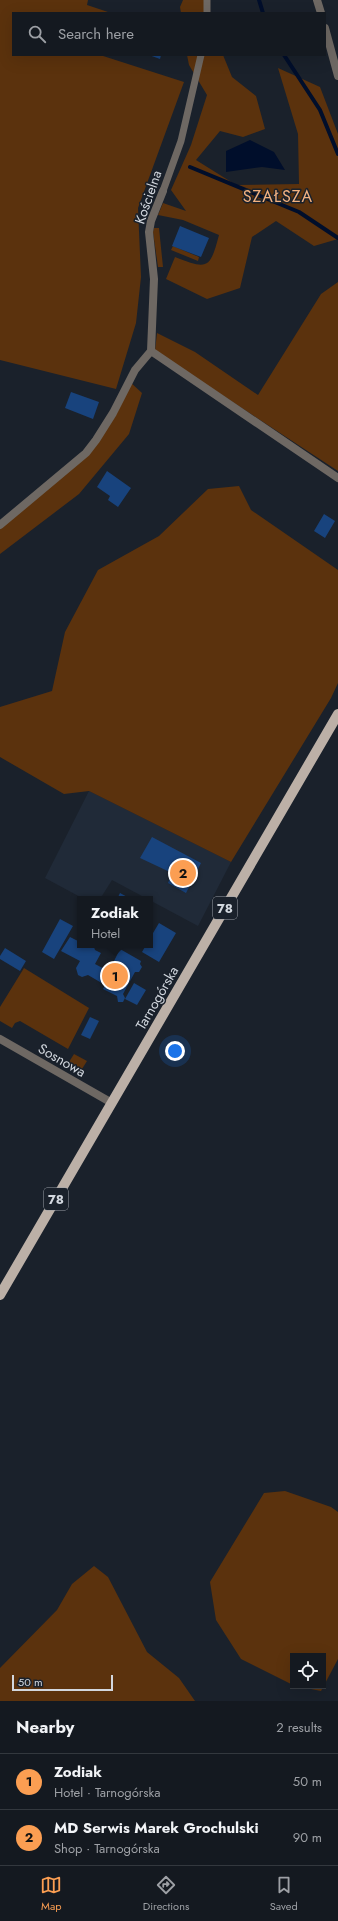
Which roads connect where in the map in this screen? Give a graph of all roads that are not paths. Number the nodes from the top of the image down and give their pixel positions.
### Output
1 (207, 0) edge
2 (317, 0) edge
3 (207, 12) edge
4 (321, 12) edge
5 (326, 32) edge
6 (201, 56) edge
7 (338, 76) edge
8 (163, 191) joint
9 (161, 279) dead end
10 (154, 285) junction
11 (150, 351) junction
12 (338, 478) edge
13 (0, 525) edge
14 (338, 714) edge
15 (0, 1039) edge
16 (112, 1103) junction
17 (0, 1295) edge

1 - 3 lane
2 - 4 street
5 - 7 street
6 - 8 lane, Kościelna
8 - 10 street, Kościelna
9 - 10 street
10 - 11 street, Kościelna
11 - 12 street
11 - 13 street
14 - 16 main road, Tarnogórska / 78
15 - 16 street, Sosnowa
16 - 17 main road, Tarnogórska / 78

